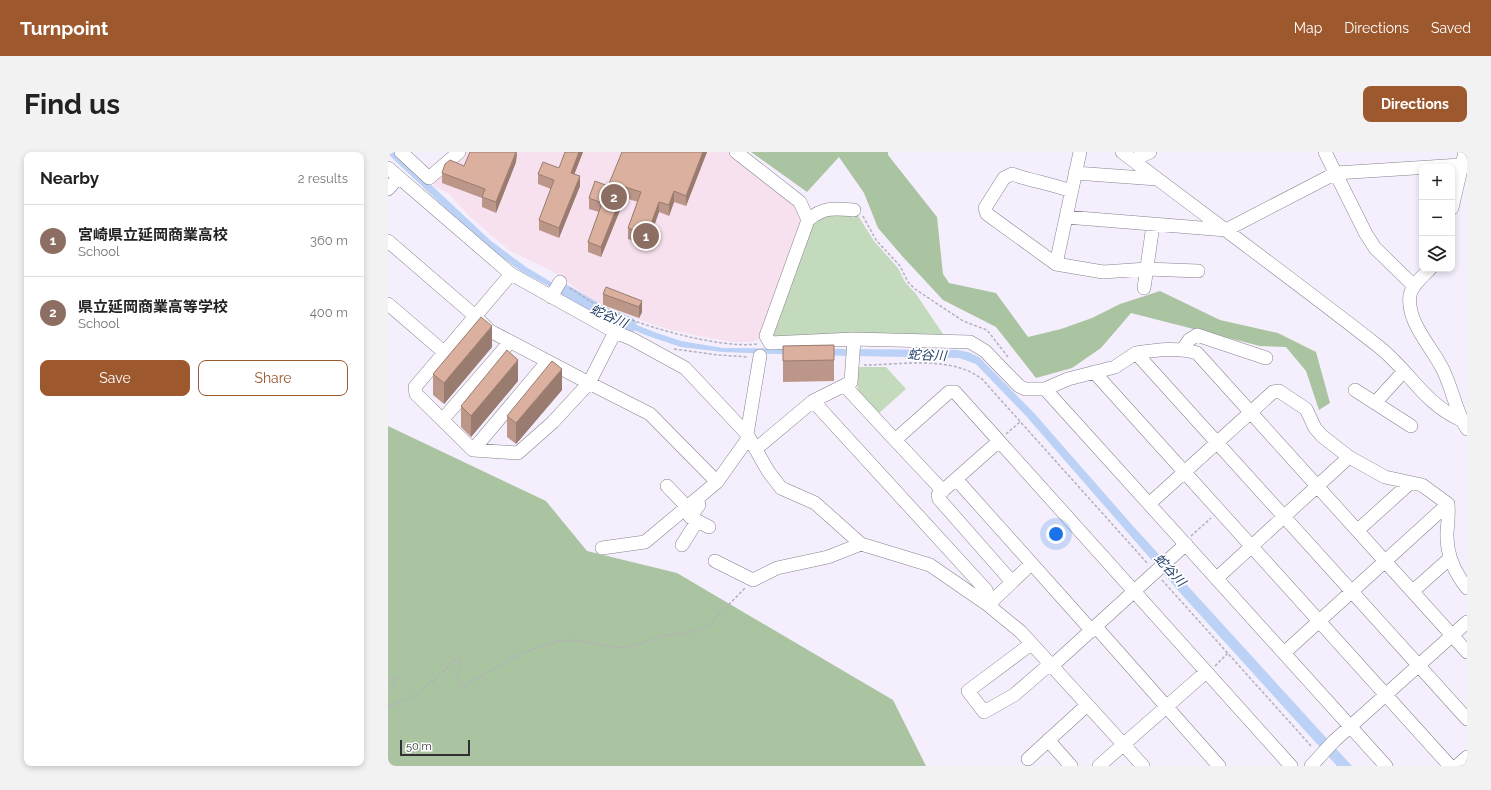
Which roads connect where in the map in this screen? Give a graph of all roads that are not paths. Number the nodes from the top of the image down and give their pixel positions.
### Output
1 (401, 152) edge
2 (736, 152) edge
3 (1080, 152) edge
4 (1122, 152) edge
5 (1150, 152) edge
6 (1325, 152) edge
7 (1465, 152) edge
8 (457, 153) edge
9 (1133, 160) junction
10 (1461, 165) junction
11 (388, 168) edge
12 (1075, 173) junction
13 (1336, 173) junction
14 (398, 178) junction
15 (1158, 179) junction
16 (388, 189) edge
17 (1071, 191) junction
18 (1454, 200) edge
19 (854, 210) road end
20 (1066, 217) junction
21 (808, 220) junction
22 (1153, 226) junction
23 (1226, 230) junction
24 (390, 249) edge
25 (1056, 264) junction
26 (1147, 269) junction
27 (1198, 271) dead end
28 (1427, 272) edge
29 (511, 274) junction
30 (559, 283) road end
31 (1414, 286) junction
32 (1144, 288) dead end
33 (552, 296) junction
34 (388, 304) edge
35 (476, 316) junction
36 (615, 332) junction
37 (853, 341) junction
38 (510, 342) junction
39 (1183, 349) junction
40 (445, 352) junction
41 (1136, 353) junction
42 (760, 357) road end
43 (1266, 358) dead end
44 (547, 362) junction
45 (1404, 371) junction
46 (1094, 372) junction
47 (589, 383) junction
48 (845, 386) junction
49 (1045, 389) junction
50 (1355, 390) dead end
51 (813, 401) junction
52 (1375, 402) junction
53 (1251, 412) junction
54 (443, 419) junction
55 (1464, 424) edge
56 (1411, 426) dead end
57 (751, 440) junction
58 (896, 440) junction
59 (999, 441) junction
60 (1217, 442) junction
61 (473, 450) junction
62 (1349, 457) junction
63 (1184, 472) junction
64 (956, 479) junction
65 (1410, 483) junction
66 (716, 484) junction
67 (667, 486) dead end
68 (1318, 486) junction
69 (943, 490) junction
70 (1149, 504) junction
71 (1448, 504) junction
72 (688, 508) junction
73 (1284, 516) junction
74 (1358, 530) junction
75 (1185, 543) junction
76 (861, 544) junction
77 (682, 545) dead end
78 (1251, 547) junction
79 (602, 548) dead end
80 (1449, 559) junction
81 (715, 561) dead end
82 (1385, 562) junction
83 (1031, 564) junction
84 (1217, 578) junction
85 (1012, 582) junction
86 (1467, 588) edge
87 (1413, 591) junction
88 (1134, 592) junction
89 (1352, 592) junction
90 (988, 606) junction
91 (1318, 621) junction
92 (1467, 622) edge
93 (1094, 629) junction
94 (1452, 635) junction
95 (1031, 644) junction
96 (1467, 652) edge
97 (1284, 653) junction
98 (1051, 665) junction
99 (1419, 666) junction
100 (1206, 672) junction
101 (1385, 696) junction
102 (1087, 705) junction
103 (1167, 707) junction
104 (1467, 719) edge
105 (1351, 727) junction
106 (1048, 740) junction
107 (1124, 744) junction
108 (1467, 757) edge
109 (1028, 759) dead end
110 (1071, 766) edge
111 (1099, 766) edge
112 (1143, 766) edge
113 (1219, 766) edge
114 (1291, 766) edge
115 (1311, 766) edge
116 (1386, 766) edge
117 (1450, 766) edge
118 (1457, 766) edge

1 - 8 street
2 - 21 street
3 - 12 street
4 - 9 street
5 - 9 street
6 - 13 street
7 - 10 street
9 - 15 street
10 - 13 street
10 - 18 street
11 - 14 street
12 - 15 street
12 - 17 street
13 - 23 street
13 - 31 street
14 - 16 street
14 - 29 street
15 - 23 street
17 - 20 street
17 - 25 street
19 - 21 street
20 - 22 street
20 - 25 street
21 - 37 street
22 - 23 street
22 - 26 street
23 - 45 street
24 - 35 street
25 - 26 street
26 - 27 street
26 - 32 street
28 - 31 street
29 - 33 street
29 - 35 street
30 - 33 street
31 - 55 street
33 - 36 street
34 - 40 street
35 - 38 street
35 - 40 street
36 - 47 street
36 - 57 street
37 - 48 street
37 - 49 street
38 - 44 street
38 - 54 street
39 - 41 street
39 - 43 street
39 - 53 street
40 - 54 street
41 - 46 street
41 - 60 street
42 - 57 street
44 - 47 street
44 - 61 street
45 - 52 street
45 - 55 street
46 - 49 street
46 - 63 street
47 - 61 street
47 - 66 street
48 - 51 street
48 - 58 street
49 - 70 street
50 - 52 street
51 - 57 street
51 - 90 street
52 - 56 street
53 - 60 street
53 - 62 street
53 - 68 street
54 - 61 street
57 - 66 street
57 - 76 street
58 - 59 street
58 - 69 street
59 - 64 street
59 - 88 street
60 - 63 street
60 - 73 street
62 - 65 street
62 - 68 street
63 - 70 street
63 - 78 street
64 - 69 street
64 - 83 street
65 - 71 street
65 - 74 street
66 - 72 street
66 - 77 street
67 - 72 street
68 - 73 street
68 - 74 street
69 - 85 street
70 - 75 street
71 - 80 street
71 - 82 street
72 - 79 street
73 - 78 street
73 - 89 street
74 - 82 street
75 - 84 street
75 - 88 street
76 - 81 street
76 - 90 street
78 - 84 street
78 - 91 street
80 - 86 street
80 - 87 street
82 - 87 street
82 - 89 street
83 - 85 street
83 - 93 street
84 - 97 street
85 - 90 street
87 - 94 street
88 - 93 street
88 - 100 street
89 - 91 street
89 - 99 street
90 - 95 street
91 - 97 street
91 - 101 street
92 - 94 street
93 - 98 street
93 - 103 street
94 - 96 street
94 - 99 street
95 - 98 street
95 - 98 street
97 - 105 street
98 - 102 street
99 - 101 street
99 - 104 street
100 - 103 street
100 - 114 street
101 - 105 street
101 - 117 street
102 - 106 street
102 - 107 street
103 - 107 street
103 - 113 street
105 - 115 street
105 - 116 street
106 - 109 street
106 - 110 street
107 - 111 street
107 - 112 street
108 - 118 street

